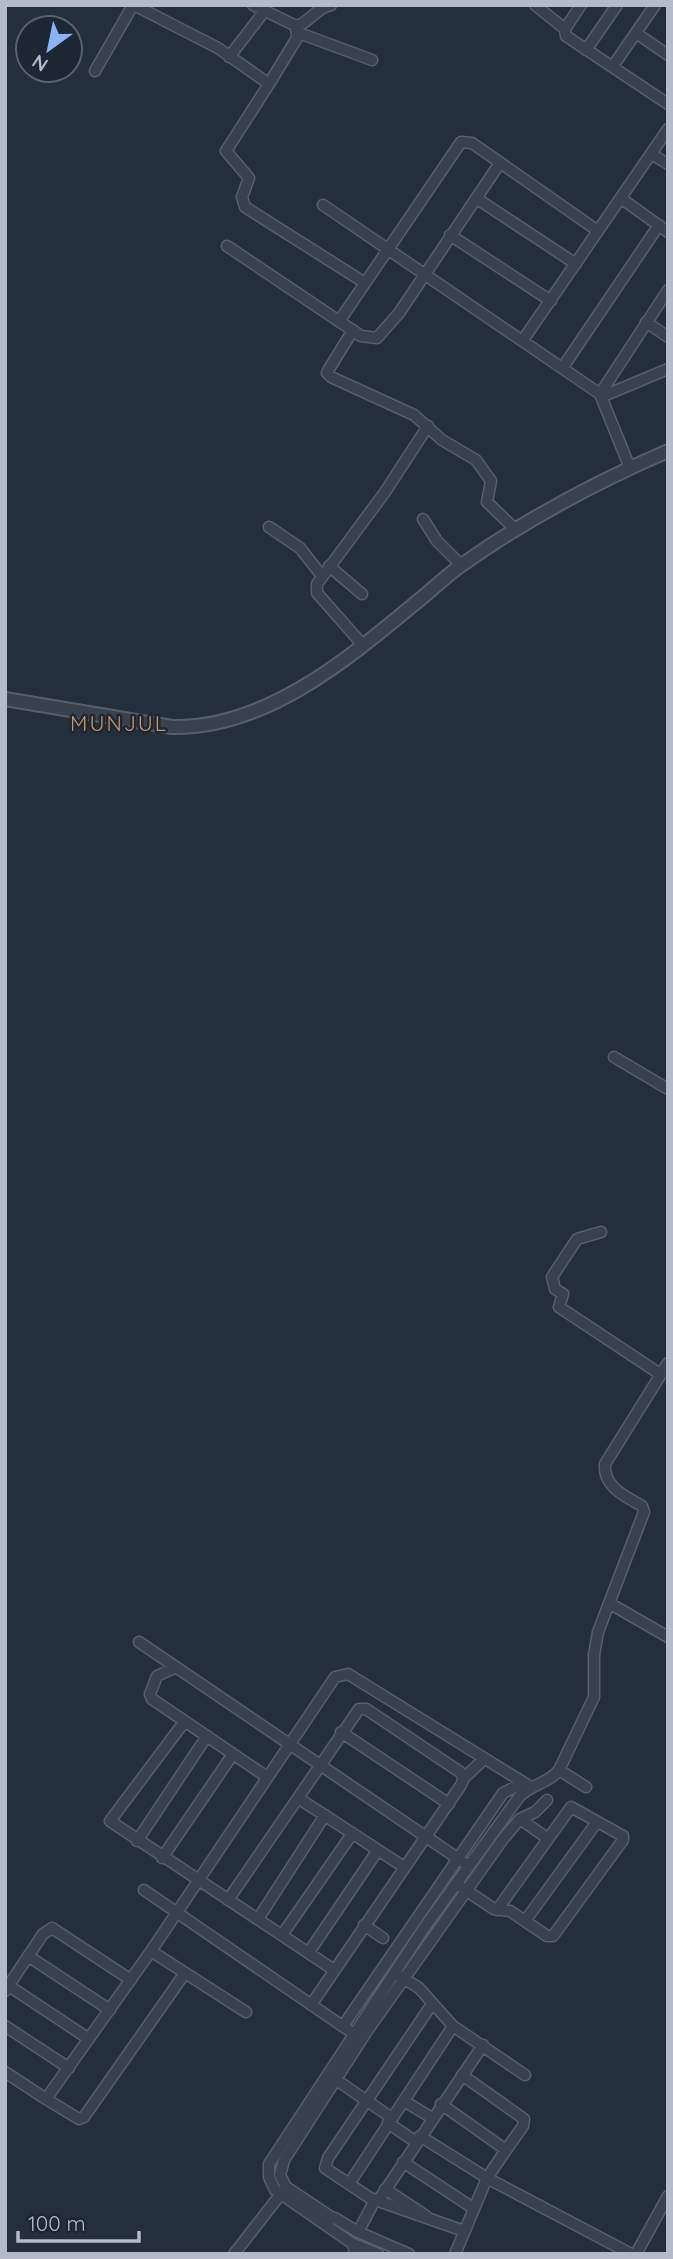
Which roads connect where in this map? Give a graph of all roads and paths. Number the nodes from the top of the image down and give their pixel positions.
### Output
1 (133, 5) edge
2 (253, 5) edge
3 (331, 5) edge
4 (535, 5) edge
5 (581, 5) edge
6 (617, 5) edge
7 (655, 5) edge
8 (263, 13) junction
9 (298, 29) junction
10 (565, 29) junction
11 (636, 33) junction
12 (586, 50) junction
13 (668, 55) edge
14 (229, 57) junction
15 (372, 60) dead end
16 (613, 66) junction
17 (95, 71) dead end
18 (268, 84) junction
19 (668, 104) edge
20 (668, 129) edge
21 (650, 154) junction
22 (500, 163) junction
23 (668, 164) edge
24 (475, 198) junction
25 (622, 199) junction
26 (324, 205) dead end
27 (663, 229) edge
28 (598, 232) junction
29 (450, 235) junction
30 (226, 246) dead end
31 (389, 248) junction
32 (576, 264) junction
33 (425, 274) junction
34 (365, 283) junction
35 (668, 290) edge
36 (551, 302) junction
37 (340, 320) junction
38 (646, 322) junction
39 (353, 330) junction
40 (668, 337) edge
41 (523, 340) junction
42 (563, 367) junction
43 (668, 369) edge
44 (600, 395) junction
45 (428, 426) junction
46 (668, 451) edge
47 (630, 468) junction
48 (423, 519) dead end
49 (269, 527) dead end
50 (516, 530) junction
51 (461, 565) junction
52 (329, 566) junction
53 (322, 576) junction
54 (362, 594) dead end
55 (362, 644) junction
56 (5, 699) edge
57 (614, 1057) dead end
58 (668, 1089) edge
59 (601, 1232) dead end
60 (668, 1363) edge
61 (660, 1374) junction
62 (609, 1603) junction
63 (668, 1637) edge
64 (139, 1642) dead end
65 (176, 1667) junction
66 (185, 1721) junction
67 (341, 1732) junction
68 (207, 1736) junction
69 (288, 1745) junction
70 (233, 1754) junction
71 (483, 1760) junction
72 (320, 1766) junction
73 (559, 1770) junction
74 (267, 1777) junction
75 (464, 1778) junction
76 (527, 1785) junction
77 (586, 1787) dead end
78 (298, 1798) junction
79 (547, 1800) dead end
80 (449, 1804) junction
81 (326, 1815) junction
82 (520, 1819) junction
83 (597, 1822) junction
84 (352, 1834) junction
85 (426, 1837) junction
86 (547, 1838) junction
87 (137, 1841) junction
88 (378, 1850) junction
89 (162, 1858) junction
90 (460, 1860) junction
91 (476, 1863) junction
92 (404, 1867) junction
93 (196, 1880) junction
94 (462, 1887) junction
95 (144, 1890) dead end
96 (228, 1900) junction
97 (498, 1910) junction
98 (175, 1913) junction
99 (258, 1919) junction
100 (525, 1921) junction
101 (364, 1925) junction
102 (282, 1935) junction
103 (383, 1938) dead end
104 (151, 1951) junction
105 (309, 1952) junction
106 (28, 1956) junction
107 (390, 1958) junction
108 (334, 1970) junction
109 (399, 1972) junction
110 (185, 1973) junction
111 (131, 1980) junction
112 (7, 1989) edge
113 (432, 2004) junction
114 (311, 2005) junction
115 (110, 2010) junction
116 (246, 2012) dead end
117 (5, 2026) edge
118 (343, 2026) junction
119 (453, 2026) junction
120 (360, 2030) junction
121 (89, 2039) junction
122 (483, 2045) junction
123 (69, 2068) junction
124 (5, 2072) edge
125 (525, 2075) dead end
126 (331, 2076) junction
127 (462, 2076) junction
128 (46, 2099) junction
129 (367, 2100) junction
130 (404, 2101) junction
131 (441, 2104) junction
132 (432, 2118) junction
133 (390, 2121) junction
134 (418, 2139) junction
135 (506, 2150) junction
136 (403, 2162) junction
137 (487, 2178) junction
138 (349, 2184) junction
139 (385, 2189) junction
140 (280, 2194) junction
141 (668, 2196) edge
142 (377, 2200) junction
143 (473, 2208) junction
144 (430, 2219) junction
145 (327, 2221) junction
146 (464, 2231) junction
147 (358, 2232) junction
148 (354, 2249) edge
149 (456, 2251) edge
150 (234, 2254) edge
151 (378, 2254) edge
152 (409, 2254) edge
153 (468, 2254) edge
154 (631, 2254) edge
155 (636, 2254) edge

1 - 14 street
1 - 17 street
2 - 8 street
3 - 9 street
4 - 10 street
5 - 10 street
6 - 12 street
7 - 11 street
8 - 9 street
8 - 14 street
9 - 15 street
9 - 18 street
10 - 12 street
11 - 13 street
11 - 16 street
12 - 16 street
14 - 18 street
16 - 19 street
18 - 34 street
20 - 21 street
21 - 23 street
21 - 25 street
22 - 24 street
22 - 28 street
22 - 31 street
24 - 29 street
24 - 32 street
25 - 27 street
25 - 28 street
26 - 31 street
27 - 42 street
28 - 32 street
29 - 33 street
29 - 36 street
30 - 37 street
31 - 33 street
31 - 34 street
32 - 36 street
33 - 39 street
33 - 41 street
34 - 37 street
35 - 38 street
36 - 41 street
37 - 39 street
38 - 40 street
38 - 44 street
39 - 45 street
41 - 42 street
42 - 44 street
43 - 44 street
44 - 47 street
45 - 50 street
45 - 52 street
46 - 47 street
47 - 50 street
48 - 51 street
49 - 53 street
50 - 51 street
51 - 55 street
52 - 53 street
52 - 54 street
53 - 55 street
55 - 56 street
57 - 58 street
59 - 61 street
60 - 61 street
61 - 62 street
62 - 63 street
62 - 73 street
64 - 65 street
65 - 66 street
65 - 69 street
66 - 68 street
66 - 87 street
67 - 72 street
67 - 75 street
67 - 80 street
68 - 70 street
68 - 87 street
69 - 71 street
69 - 72 street
69 - 74 street
70 - 74 street
70 - 89 street
71 - 75 street
71 - 76 street
72 - 78 street
72 - 85 street
73 - 76 street
73 - 77 street
74 - 93 street
75 - 80 street
76 - 90 street
76 - 91 street
78 - 81 street
78 - 96 street
79 - 82 street
80 - 85 street
81 - 84 street
81 - 99 street
82 - 86 street
82 - 91 street
83 - 86 street
83 - 100 street
83 - 100 street
84 - 88 street
84 - 102 street
85 - 90 street
85 - 92 street
86 - 97 street
87 - 89 street
88 - 92 street
88 - 105 street
89 - 93 street
90 - 91 street
90 - 107 street
91 - 94 street
91 - 94 street
92 - 101 street
93 - 96 street
93 - 98 street
94 - 97 street
94 - 109 street
95 - 98 street
96 - 99 street
97 - 100 street
98 - 104 street
98 - 114 street
99 - 102 street
101 - 103 street
101 - 108 street
102 - 105 street
104 - 110 street
104 - 111 street
105 - 108 street
106 - 111 street
106 - 112 street
106 - 115 street
107 - 109 street
107 - 118 street
108 - 114 street
109 - 113 street
109 - 120 street
110 - 116 street
110 - 128 street
111 - 115 street
112 - 121 street
113 - 119 street
113 - 129 street
114 - 118 street
115 - 121 street
117 - 123 street
118 - 120 street
119 - 122 street
119 - 130 street
120 - 126 street
121 - 123 street
122 - 125 street
122 - 127 street
123 - 128 street
124 - 128 street
126 - 129 street
126 - 140 street
126 - 145 street
127 - 131 street
127 - 135 street
129 - 133 street
129 - 138 street
130 - 132 street
130 - 133 street
131 - 132 street
131 - 135 street
132 - 134 street
133 - 134 street
133 - 138 street
134 - 136 street
134 - 137 street
135 - 137 street
136 - 139 street
136 - 143 street
137 - 143 street
137 - 154 street
138 - 142 street
139 - 142 street
139 - 144 street
140 - 145 street
140 - 150 street
141 - 155 street
142 - 144 street
142 - 147 street
143 - 146 street
144 - 146 street
145 - 147 street
145 - 148 street
146 - 149 street
147 - 152 street
148 - 151 street
149 - 153 street

